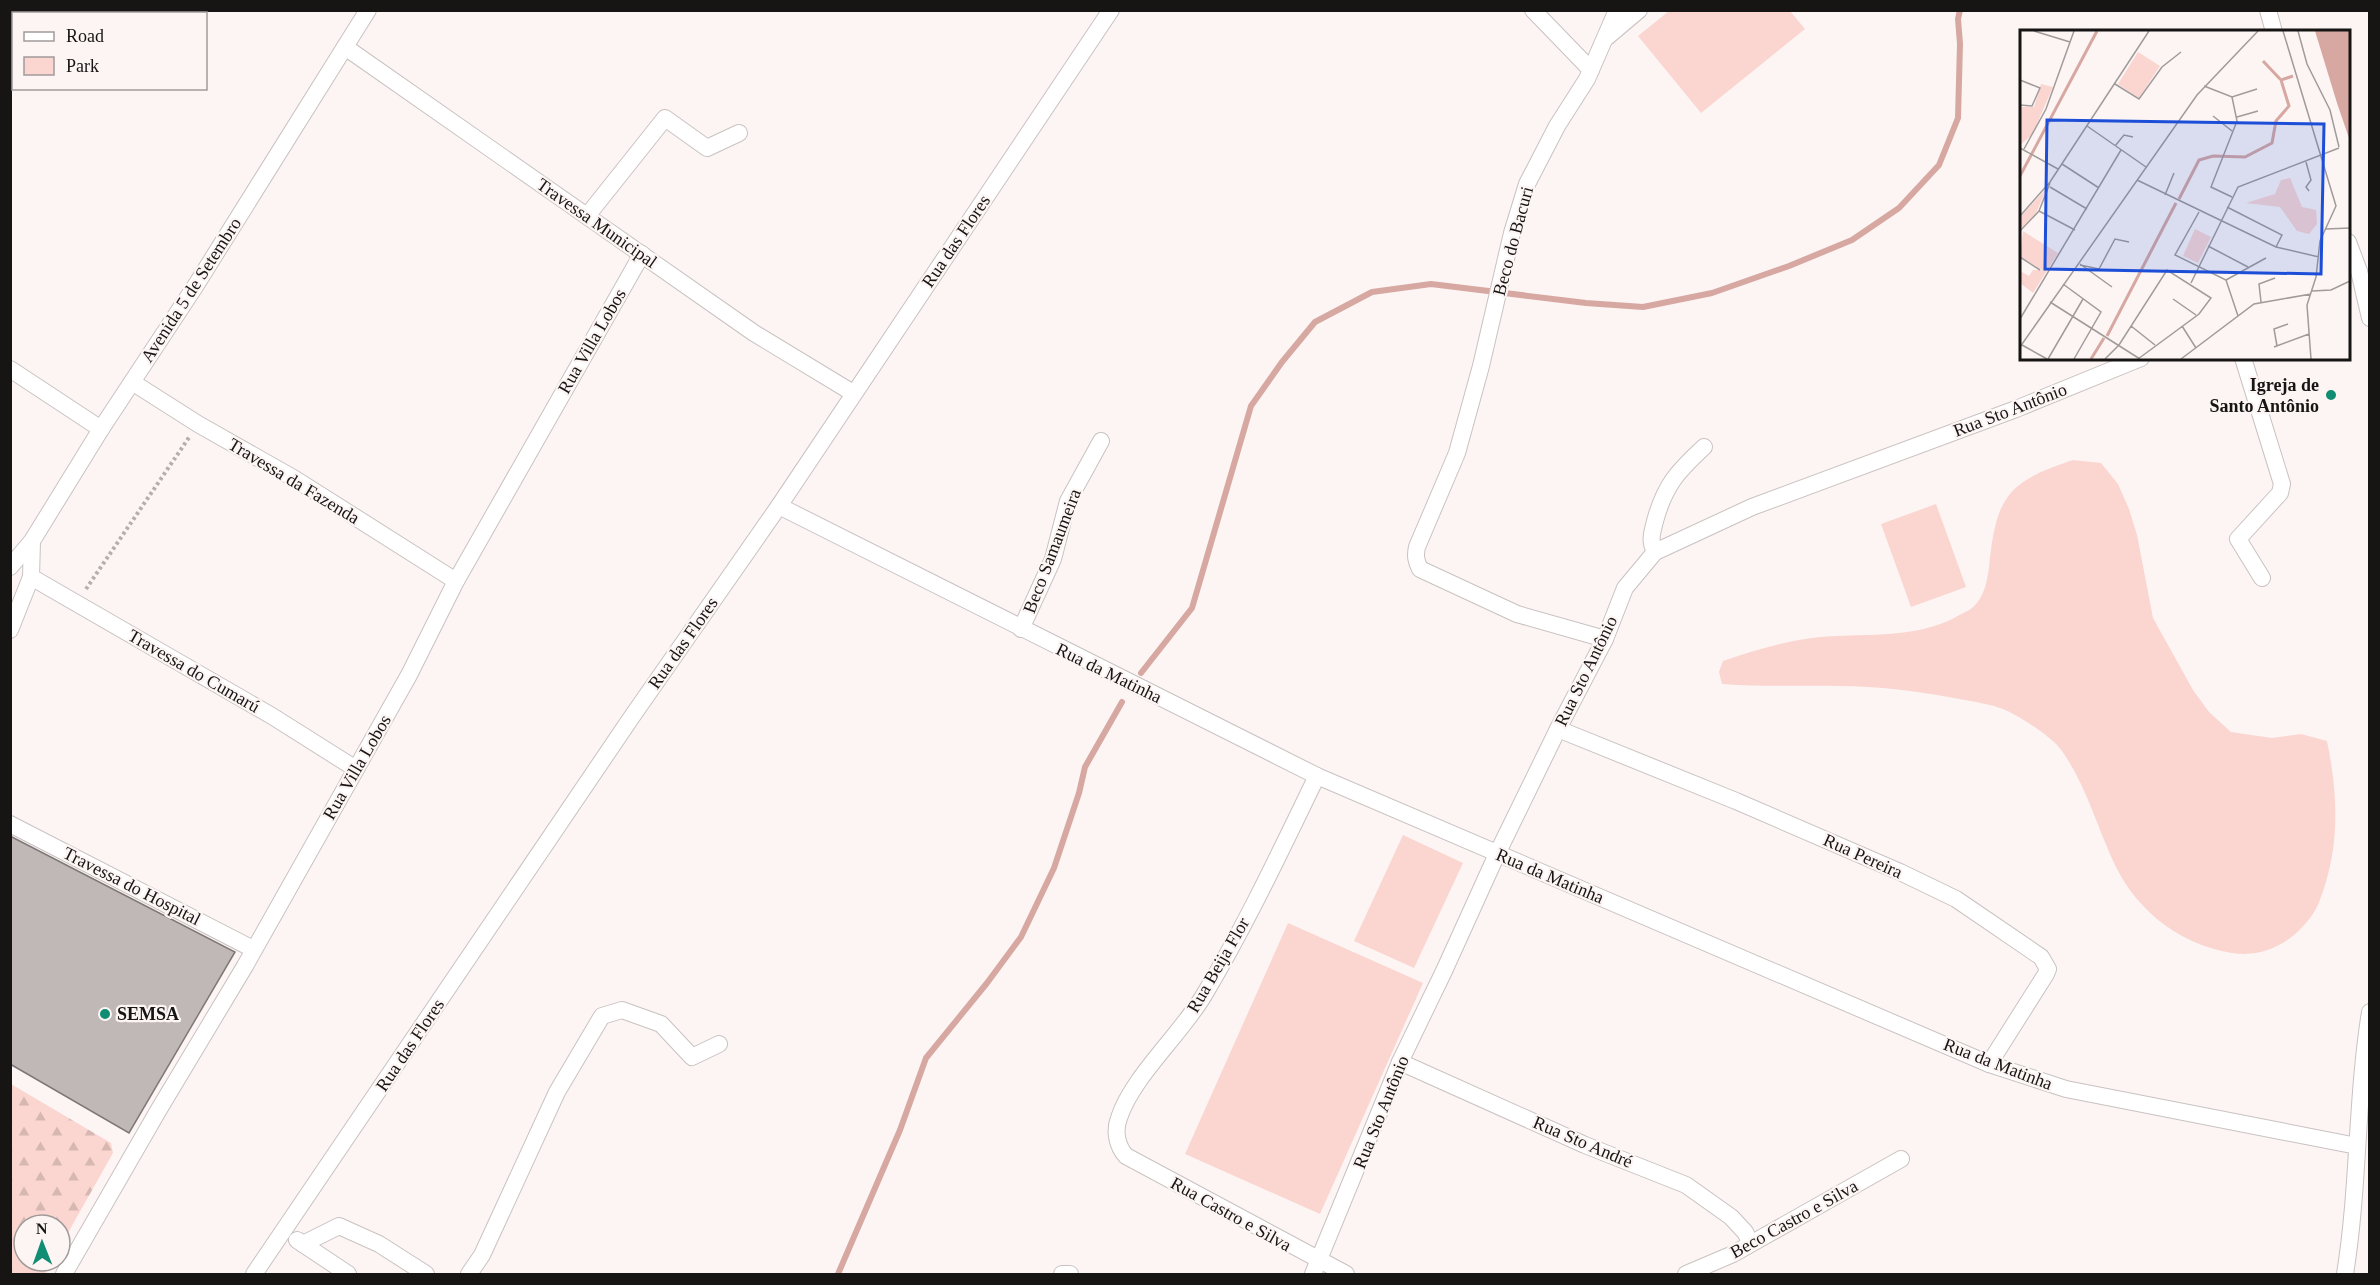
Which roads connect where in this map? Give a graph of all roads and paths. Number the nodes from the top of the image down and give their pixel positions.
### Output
1 (368, 10) edge
2 (1111, 10) edge
3 (1533, 10) edge
4 (1617, 10) edge
5 (1639, 10) edge
6 (2268, 10) edge
7 (2273, 30) edge
8 (1605, 39) junction
9 (345, 47) junction
10 (1591, 70) junction
11 (739, 133) dead end
12 (587, 216) junction
13 (2350, 245) edge
14 (642, 254) junction
15 (2359, 271) edge
16 (2370, 318) edge
17 (2136, 360) edge
18 (2244, 360) edge
19 (10, 369) edge
20 (132, 382) junction
21 (853, 393) junction
22 (198, 424) junction
23 (101, 429) junction
24 (1101, 441) dead end
25 (1704, 447) dead end
26 (779, 506) junction
27 (32, 541) junction
28 (1655, 552) junction
29 (10, 567) edge
30 (31, 577) junction
31 (2262, 578) dead end
32 (456, 580) junction
33 (77, 602) junction
34 (1021, 629) junction
35 (10, 630) edge
36 (1605, 639) junction
37 (1558, 729) junction
38 (356, 769) junction
39 (1317, 776) junction
40 (10, 824) edge
41 (1497, 854) junction
42 (253, 949) junction
43 (2370, 1012) edge
44 (719, 1044) dead end
45 (1400, 1062) junction
46 (1989, 1064) junction
47 (2357, 1146) junction
48 (1119, 1148) joint
49 (1901, 1159) dead end
50 (283, 1230) junction
51 (1750, 1242) junction
52 (303, 1244) junction
53 (1316, 1268) edge
54 (64, 1275) edge
55 (254, 1275) edge
56 (348, 1275) edge
57 (426, 1275) edge
58 (469, 1275) edge
59 (1346, 1275) edge
60 (1686, 1275) edge
61 (2345, 1275) edge

1 - 9 street, Avenida 5 de Setembro
2 - 21 street, Rua das Flores
3 - 10 street
4 - 8 street, Beco do Bacuri
5 - 8 street
6 - 7 street
8 - 10 street, Beco do Bacuri
9 - 12 street, Travessa Municipal
9 - 20 street, Avenida 5 de Setembro
10 - 36 street, Beco do Bacuri
11 - 12 street
12 - 14 street, Travessa Municipal
13 - 15 street
14 - 21 street, Travessa Municipal
14 - 32 street, Rua Villa Lobos
15 - 16 street
17 - 28 street, Rua Sto Antônio
18 - 31 street
19 - 23 street
20 - 22 street, Travessa da Fazenda
20 - 23 street, Avenida 5 de Setembro
21 - 26 street, Rua das Flores
22 - 32 street, Travessa da Fazenda
22 - 33 path
23 - 27 street, Avenida 5 de Setembro
24 - 34 street, Beco Samaumeira
25 - 28 street
26 - 34 street, Rua da Matinha
26 - 50 street, Rua das Flores
27 - 29 street, Avenida 5 de Setembro
27 - 30 street
28 - 36 street, Rua Sto Antônio
30 - 33 street, Travessa do Cumarú
30 - 35 street
32 - 38 street, Rua Villa Lobos
33 - 38 street, Travessa do Cumarú
34 - 39 street, Rua da Matinha
36 - 37 street, Rua Sto Antônio
37 - 41 street, Rua Sto Antônio
37 - 46 street, Rua Pereira
38 - 42 street, Rua Villa Lobos
39 - 41 street, Rua da Matinha
39 - 48 street, Rua Beija Flor
40 - 42 street, Travessa do Hospital
41 - 45 street, Rua Sto Antônio
41 - 46 street, Rua da Matinha
42 - 54 street, Rua Villa Lobos
43 - 47 street
44 - 58 street
45 - 51 street, Rua Sto André
45 - 53 street, Rua Sto Antônio
46 - 47 street, Rua da Matinha
47 - 61 street
48 - 53 street, Rua Castro e Silva
49 - 51 street, Beco Castro e Silva
50 - 52 street
50 - 55 street, Rua das Flores
51 - 60 street, Beco Castro e Silva
52 - 56 street
52 - 57 street
53 - 59 street, Rua Castro e Silva

